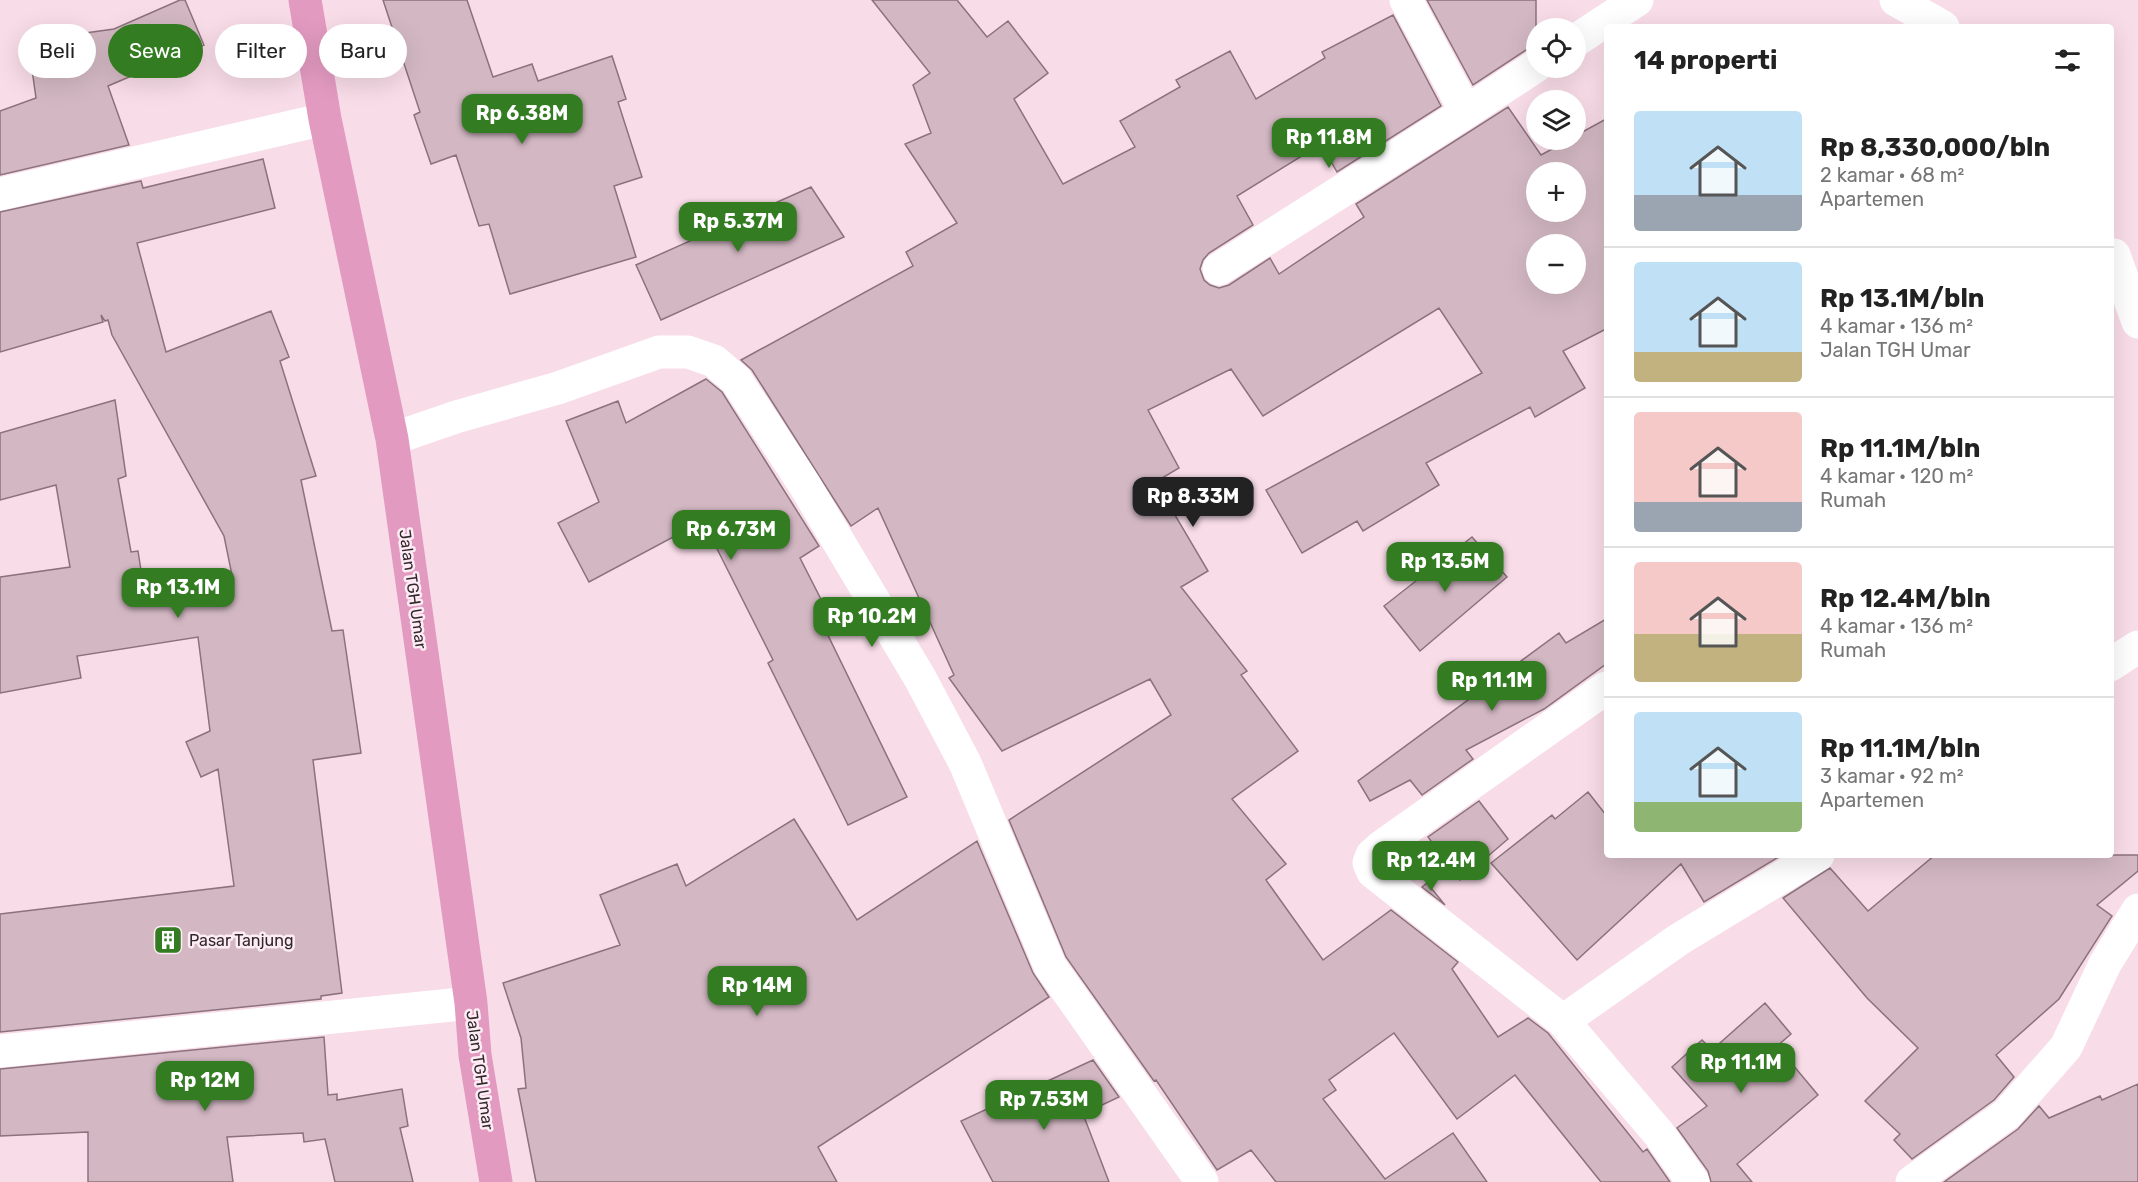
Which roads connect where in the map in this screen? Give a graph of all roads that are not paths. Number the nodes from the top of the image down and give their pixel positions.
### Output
1 (305, 0) edge
2 (1406, 0) edge
3 (1637, 0) edge
4 (1896, 0) edge
5 (1938, 24) edge
6 (1586, 34) edge
7 (1526, 73) edge
8 (1466, 112) junction
9 (325, 119) junction
10 (0, 194) edge
11 (2114, 259) edge
12 (1219, 269) dead end
13 (2138, 322) edge
14 (392, 439) junction
15 (2138, 647) edge
16 (2114, 662) edge
17 (1604, 689) edge
18 (1813, 858) edge
19 (2138, 910) edge
20 (471, 1003) junction
21 (1563, 1021) junction
22 (0, 1051) edge
23 (496, 1182) edge
24 (1202, 1182) edge
25 (1693, 1182) edge
26 (1912, 1182) edge

1 - 9 main road, Jalan TGH Umar
2 - 8 street
3 - 6 street
4 - 5 street
7 - 8 street
8 - 12 street
9 - 10 street
9 - 14 main road, Jalan TGH Umar
11 - 13 street
14 - 20 main road, Jalan TGH Umar
14 - 24 street
15 - 16 street
17 - 21 street
18 - 21 street
19 - 26 street
20 - 22 street
20 - 23 main road, Jalan TGH Umar
21 - 25 street

